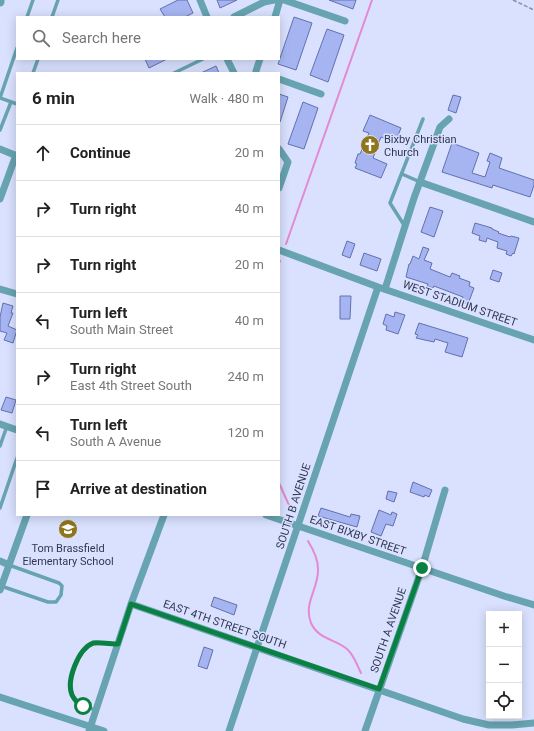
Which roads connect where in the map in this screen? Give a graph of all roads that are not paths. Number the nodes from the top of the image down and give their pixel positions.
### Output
1 (33, 0) edge
2 (58, 0) edge
3 (200, 0) edge
4 (274, 0) edge
5 (280, 0) edge
6 (284, 0) edge
7 (27, 16) edge
8 (52, 16) edge
9 (207, 16) edge
10 (236, 16) edge
11 (274, 16) edge
12 (345, 21) dead end
13 (16, 51) edge
14 (38, 60) edge
15 (201, 60) edge
16 (228, 60) edge
17 (260, 60) edge
18 (33, 72) edge
19 (176, 72) edge
20 (234, 72) edge
21 (258, 72) edge
22 (280, 79) edge
23 (321, 94) dead end
24 (0, 98) edge
25 (11, 102) junction
26 (16, 104) edge
27 (423, 119) dead end
28 (449, 119) dead end
29 (0, 130) edge
30 (0, 149) edge
31 (280, 150) edge
32 (16, 155) edge
33 (16, 158) edge
34 (402, 174) junction
35 (420, 182) junction
36 (280, 185) edge
37 (0, 199) edge
38 (534, 222) edge
39 (405, 226) junction
40 (280, 250) edge
41 (381, 288) junction
42 (0, 289) edge
43 (16, 294) edge
44 (534, 340) edge
45 (4, 425) edge
46 (16, 430) edge
47 (0, 446) edge
48 (16, 461) edge
49 (445, 490) dead end
50 (0, 508) edge
51 (27, 516) edge
52 (164, 516) edge
53 (269, 516) edge
54 (298, 526) junction
55 (0, 561) edge
56 (9, 564) junction
57 (422, 568) junction
58 (1, 588) edge
59 (131, 604) junction
60 (534, 604) edge
61 (118, 644) junction
62 (258, 647) junction
63 (379, 689) junction
64 (0, 697) edge
65 (96, 710) junction
66 (534, 723) edge
67 (90, 729) edge
68 (104, 731) edge
69 (229, 731) edge
70 (365, 731) edge

1 - 7 lane
2 - 8 lane
3 - 9 street
4 - 10 street
5 - 11 street
6 - 12 street
13 - 24 lane
14 - 18 lane
15 - 19 lane
16 - 20 street
17 - 21 street
22 - 23 street
24 - 25 lane
25 - 26 lane
25 - 29 lane
27 - 34 lane
28 - 35 street, SOUTH B AVENUE
30 - 32 street
31 - 36 street
33 - 37 street
34 - 35 lane
34 - 39 lane
35 - 38 street
35 - 39 street, SOUTH B AVENUE
39 - 41 street, SOUTH B AVENUE
40 - 41 street, WEST STADIUM STREET
41 - 44 street, WEST STADIUM STREET
41 - 54 street, SOUTH B AVENUE
42 - 43 street
45 - 46 street
45 - 47 lane
48 - 50 lane
49 - 57 street, SOUTH A AVENUE
51 - 56 street
52 - 59 street
53 - 54 street, EAST BIXBY STREET
54 - 57 street, EAST BIXBY STREET
54 - 62 street, SOUTH B AVENUE
55 - 56 street
56 - 58 street
56 - 58 lane
57 - 60 street, EAST BIXBY STREET
57 - 63 street, SOUTH A AVENUE
59 - 61 street
59 - 62 street, EAST 4TH STREET SOUTH
61 - 65 street
61 - 65 lane
62 - 63 street, EAST 4TH STREET SOUTH
62 - 69 street, SOUTH B AVENUE
63 - 66 street, EAST 4TH STREET SOUTH
63 - 70 street, SOUTH A AVENUE
64 - 67 street
65 - 67 street
67 - 68 street

